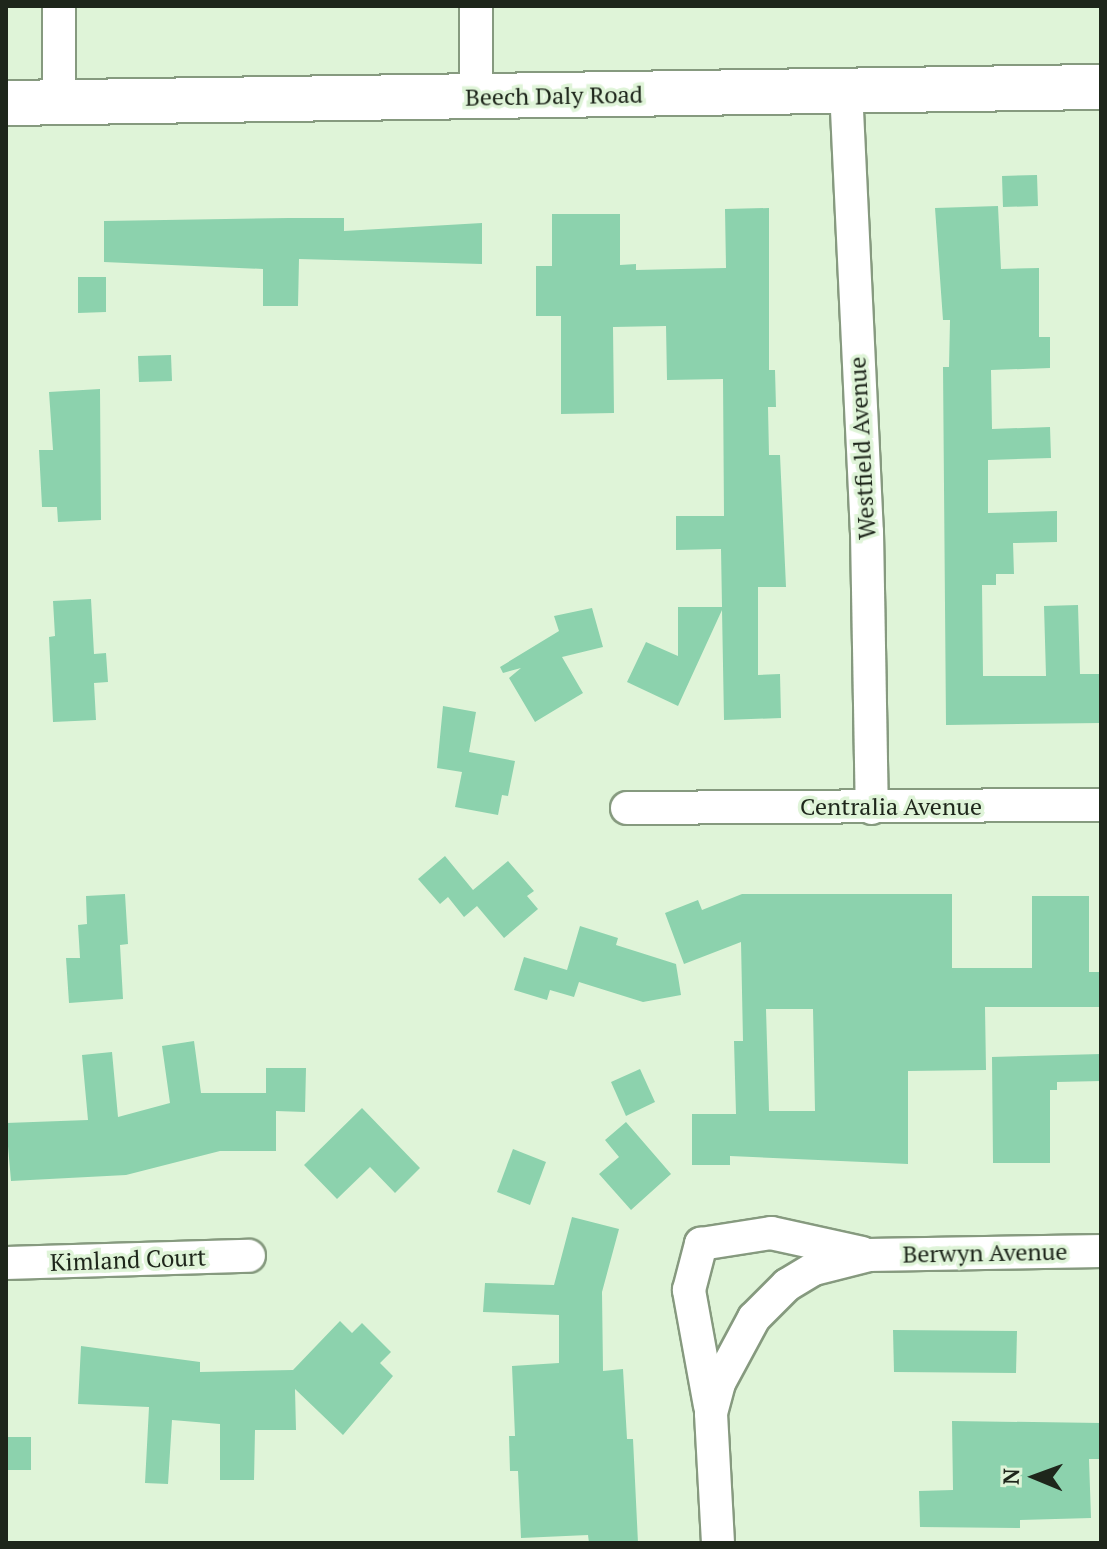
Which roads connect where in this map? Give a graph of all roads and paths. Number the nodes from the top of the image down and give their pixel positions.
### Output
1 (59, 6) edge
2 (476, 6) edge
3 (1101, 87) edge
4 (846, 89) junction
5 (476, 98) junction
6 (6, 103) edge
7 (59, 103) junction
8 (1101, 805) edge
9 (627, 808) dead end
10 (872, 808) junction
11 (1101, 1251) edge
12 (869, 1255) junction
13 (249, 1256) dead end
14 (6, 1263) edge
15 (711, 1413) junction
16 (718, 1543) edge

1 - 7 street
2 - 5 street
3 - 4 main road, Beech Daly Road
4 - 5 main road, Beech Daly Road
4 - 10 street, Westfield Avenue
5 - 7 main road, Beech Daly Road
6 - 7 main road, Beech Daly Road
8 - 10 street, Centralia Avenue
9 - 10 street, Centralia Avenue
11 - 12 street, Berwyn Avenue
12 - 15 street, Berwyn Avenue
12 - 15 street, Berwyn Avenue
13 - 14 street, Kimland Court
15 - 16 street

